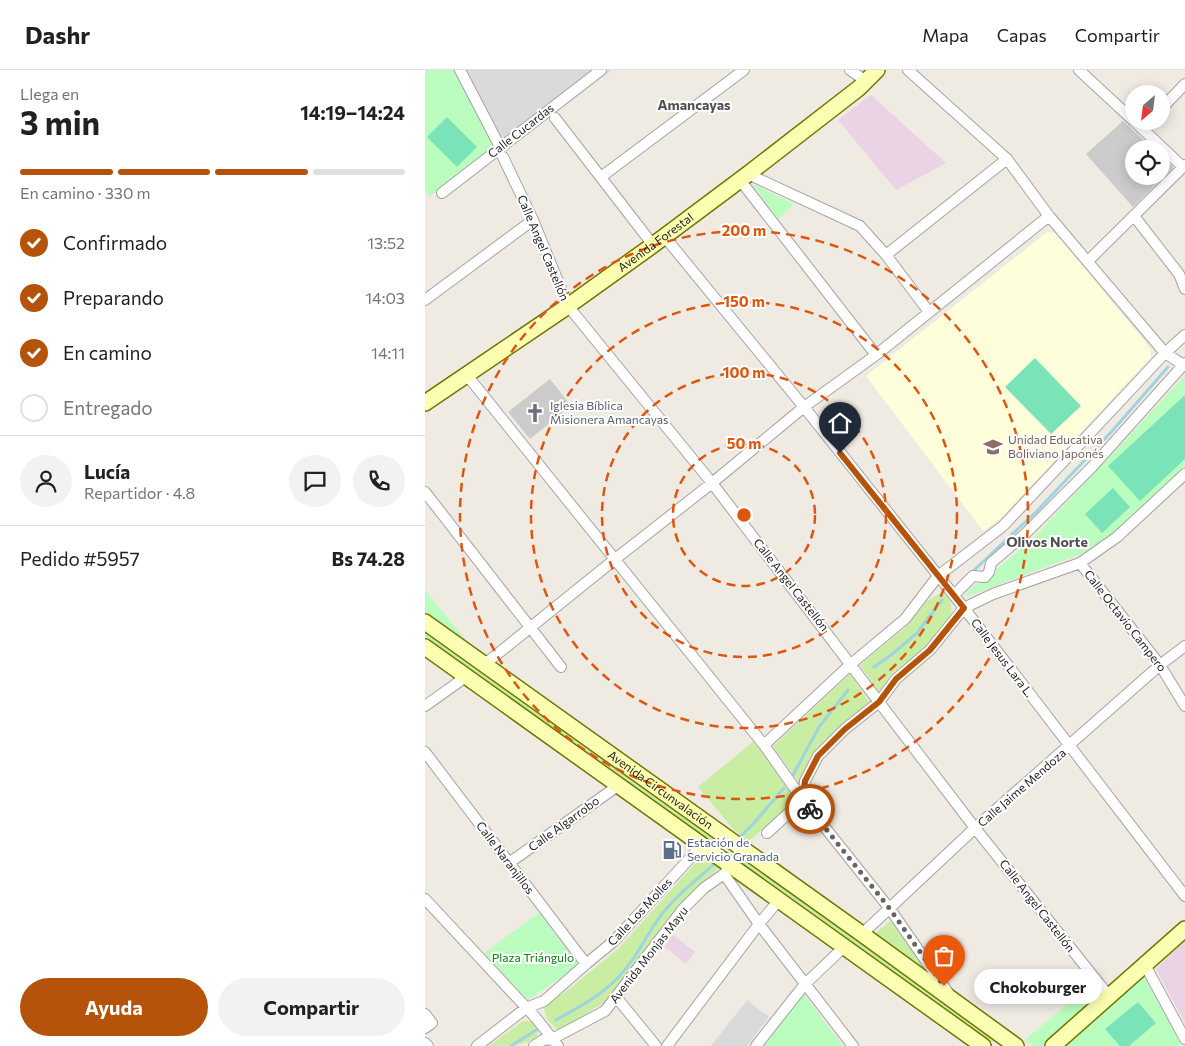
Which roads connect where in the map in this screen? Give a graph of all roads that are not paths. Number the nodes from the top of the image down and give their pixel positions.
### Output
1 (459, 70) edge
2 (601, 70) edge
3 (744, 70) edge
4 (850, 70) edge
5 (907, 70) edge
6 (1079, 70) edge
7 (873, 73) edge
8 (1185, 84) edge
9 (1170, 100) edge
10 (1125, 113) edge
11 (555, 118) dead end
12 (1151, 130) edge
13 (501, 152) junction
14 (1007, 159) junction
15 (1184, 166) edge
16 (601, 177) junction
17 (744, 177) junction
18 (442, 193) dead end
19 (1049, 216) junction
20 (1134, 216) junction
21 (533, 220) junction
22 (659, 240) junction
23 (886, 255) junction
24 (1088, 261) junction
25 (1185, 289) edge
26 (425, 300) edge
27 (568, 306) junction
28 (929, 312) junction
29 (1185, 335) edge
30 (1165, 353) junction
31 (876, 355) junction
32 (1185, 364) edge
33 (465, 374) junction
34 (425, 403) edge
35 (804, 407) junction
36 (1185, 474) edge
37 (712, 483) junction
38 (425, 492) edge
39 (614, 560) junction
40 (1080, 563) junction
41 (938, 576) junction
42 (954, 595) junction
43 (964, 608) junction
44 (425, 622) edge
45 (530, 627) junction
46 (1185, 646) edge
47 (425, 647) edge
48 (485, 664) junction
49 (851, 664) junction
50 (1160, 665) junction
51 (561, 667) dead end
52 (467, 676) junction
53 (879, 702) junction
54 (425, 706) edge
55 (1185, 706) edge
56 (764, 746) junction
57 (1069, 746) junction
58 (427, 757) edge
59 (619, 785) junction
60 (803, 800) junction
61 (975, 828) junction
62 (767, 833) dead end
63 (707, 849) junction
64 (509, 863) junction
65 (727, 867) junction
66 (1185, 896) edge
67 (425, 899) edge
68 (779, 900) junction
69 (890, 909) junction
70 (759, 924) junction
71 (1185, 929) edge
72 (862, 934) junction
73 (845, 946) junction
74 (586, 964) junction
75 (1145, 965) junction
76 (805, 984) junction
77 (1109, 996) junction
78 (617, 998) junction
79 (955, 1001) junction
80 (526, 1008) junction
81 (425, 1014) edge
82 (425, 1028) edge
83 (1185, 1039) edge
84 (425, 1043) edge
85 (555, 1043) edge
86 (851, 1045) edge
87 (428, 1046) edge
88 (477, 1046) edge
89 (534, 1046) edge
90 (656, 1046) edge
91 (667, 1046) edge
92 (756, 1046) edge
93 (983, 1046) edge
94 (1017, 1046) edge
95 (1053, 1046) edge

1 - 13 street, Calle Angel Castellón
2 - 13 street, Calle Cucardas
3 - 16 street
4 - 7 street
5 - 14 street
6 - 10 street
7 - 17 main road, Avenida Forestal
8 - 9 street
11 - 16 street, Calle Jesus Lara L.
12 - 15 street
13 - 18 street, Calle Cucardas
13 - 21 street, Calle Angel Castellón
14 - 19 street
14 - 23 street
15 - 20 street
16 - 22 street, Calle Jesus Lara L.
17 - 22 main road, Avenida Forestal
17 - 23 street
17 - 31 street
19 - 24 street
19 - 28 street
20 - 24 street
20 - 25 street
21 - 26 street
21 - 27 street, Calle Angel Castellón
22 - 27 main road, Avenida Forestal
22 - 35 street, Calle Jesus Lara L.
23 - 28 street
24 - 30 street
27 - 33 main road, Avenida Forestal
27 - 37 street, Calle Angel Castellón
28 - 31 street
29 - 30 street
30 - 32 street
30 - 41 street
31 - 35 street
32 - 42 street
33 - 34 main road, Avenida Forestal
33 - 39 street
35 - 37 street
35 - 41 street, Calle Jesus Lara L.
36 - 40 street
37 - 39 street
37 - 49 street, Calle Angel Castellón
38 - 45 street
39 - 45 street
39 - 56 street
40 - 43 street
40 - 50 street, Calle Octavio Campero
41 - 42 street, Calle Jesus Lara L.
41 - 49 street
42 - 43 street, Calle Jesus Lara L.
43 - 53 street
43 - 57 street, Calle Jesus Lara L.
44 - 48 main road, Avenida Circunvalación
45 - 48 street
45 - 51 street
46 - 50 street, Calle Jaime Mendoza
47 - 52 main road, Avenida Circunvalación
48 - 72 main road, Avenida Circunvalación
49 - 53 street, Calle Angel Castellón
49 - 56 street
50 - 55 street, Calle Octavio Campero
50 - 57 street, Calle Jaime Mendoza
52 - 54 street
52 - 59 main road, Avenida Circunvalación
53 - 60 street
53 - 61 street, Calle Angel Castellón
56 - 60 street
57 - 61 street, Calle Jaime Mendoza
57 - 66 street, Calle Jesus Lara L.
58 - 64 street, Calle Naranjillos
59 - 63 main road, Avenida Circunvalación
59 - 64 street, Calle Algarrobo
60 - 62 street
60 - 69 street
61 - 69 street, Calle Jaime Mendoza
61 - 77 street, Calle Angel Castellón
63 - 65 main road, Avenida Circunvalación
63 - 74 street, Calle Los Molles
64 - 74 street, Calle Naranjillos
65 - 68 main road, Avenida Circunvalación
65 - 70 street
65 - 78 street, Avenida Monjas Mayu
67 - 80 street
68 - 70 street
68 - 73 main road, Avenida Circunvalación
69 - 72 street, Calle Jaime Mendoza
69 - 79 street
70 - 76 street
70 - 91 street
71 - 75 main road
72 - 79 main road, Avenida Circunvalación
73 - 76 street
73 - 93 main road, Avenida Circunvalación
74 - 80 street, Calle Los Molles
75 - 77 main road
75 - 83 street
76 - 86 street
76 - 92 street
77 - 95 main road
78 - 85 street, Avenida Monjas Mayu
78 - 90 street
79 - 94 main road, Avenida Circunvalación
80 - 85 street
80 - 88 street, Calle Los Molles
81 - 82 street
84 - 87 street
85 - 89 street, Avenida Monjas Mayu

